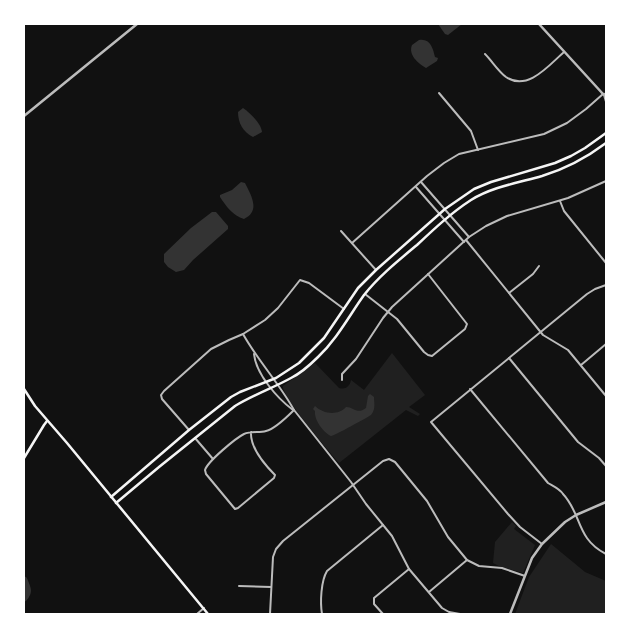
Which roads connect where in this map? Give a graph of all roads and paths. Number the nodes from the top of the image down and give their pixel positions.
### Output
1 (137, 24) edge
2 (539, 24) edge
3 (564, 52) junction
4 (485, 54) dead end
5 (439, 93) dead end
6 (605, 95) edge
7 (606, 101) edge
8 (24, 116) edge
9 (606, 133) edge
10 (606, 143) edge
11 (478, 150) junction
12 (606, 181) edge
13 (421, 182) junction
14 (416, 187) junction
15 (560, 201) junction
16 (445, 209) junction
17 (440, 213) junction
18 (451, 215) junction
19 (445, 220) junction
20 (341, 231) dead end
21 (469, 237) junction
22 (466, 240) junction
23 (464, 242) junction
24 (352, 243) junction
25 (606, 262) edge
26 (539, 266) dead end
27 (376, 270) junction
28 (428, 274) junction
29 (606, 285) edge
30 (509, 293) junction
31 (365, 294) junction
32 (344, 309) junction
33 (388, 312) junction
34 (541, 332) junction
35 (243, 334) junction
36 (606, 344) edge
37 (254, 353) junction
38 (509, 358) junction
39 (581, 365) junction
40 (273, 379) junction
41 (342, 380) dead end
42 (266, 382) junction
43 (278, 385) junction
44 (271, 388) junction
45 (24, 389) edge
46 (470, 390) junction
47 (606, 396) edge
48 (294, 410) junction
49 (47, 421) junction
50 (189, 430) junction
51 (250, 432) junction
52 (195, 438) junction
53 (24, 458) edge
54 (213, 459) junction
55 (606, 466) edge
56 (353, 485) junction
57 (111, 497) junction
58 (606, 502) edge
59 (116, 503) junction
60 (576, 515) junction
61 (383, 525) junction
62 (542, 544) junction
63 (606, 554) edge
64 (468, 560) junction
65 (409, 569) junction
66 (525, 576) junction
67 (239, 586) dead end
68 (270, 587) junction
69 (429, 592) junction
70 (204, 608) junction
71 (197, 614) edge
72 (208, 614) edge
73 (270, 614) edge
74 (322, 614) edge
75 (383, 614) edge
76 (460, 614) edge
77 (510, 614) edge

1 - 8 street
2 - 3 street
3 - 4 street
3 - 6 street
5 - 11 street
6 - 7 street
6 - 11 street
9 - 16 main road
10 - 18 main road
11 - 13 street
12 - 15 street
13 - 14 street
13 - 16 street
14 - 17 street
14 - 24 street
15 - 21 street
15 - 25 street
16 - 17 main road
16 - 18 street
17 - 19 street
17 - 27 main road
18 - 19 main road
18 - 21 street
19 - 23 street
19 - 31 main road
20 - 24 street
21 - 22 street
22 - 23 street
22 - 30 street
23 - 28 street
24 - 27 street
26 - 30 street
27 - 32 main road
28 - 33 street
28 - 33 street
29 - 34 street
30 - 34 street
31 - 33 street
31 - 43 main road
32 - 35 street
32 - 40 main road
33 - 41 street
34 - 38 street
34 - 39 street
35 - 37 street
35 - 50 street
36 - 39 street
37 - 40 street
37 - 42 street
38 - 46 street
38 - 55 street
39 - 47 street
40 - 42 main road
40 - 43 street
42 - 44 street
42 - 50 main road
43 - 44 main road
43 - 48 street
44 - 48 street
44 - 52 main road
45 - 49 main road
46 - 60 street
46 - 62 street
48 - 51 street
48 - 56 street
49 - 53 main road
49 - 57 main road
50 - 57 main road
51 - 54 street
51 - 54 street
52 - 54 street
52 - 59 main road
56 - 61 street
56 - 64 street
56 - 68 street
57 - 59 main road
58 - 60 street
59 - 70 main road
60 - 62 street
60 - 63 street
61 - 65 street
61 - 74 street
62 - 66 street
64 - 66 street
64 - 69 street
65 - 69 street
65 - 75 street
66 - 77 street
67 - 68 street
68 - 73 street
69 - 76 street
70 - 71 street
70 - 72 main road

